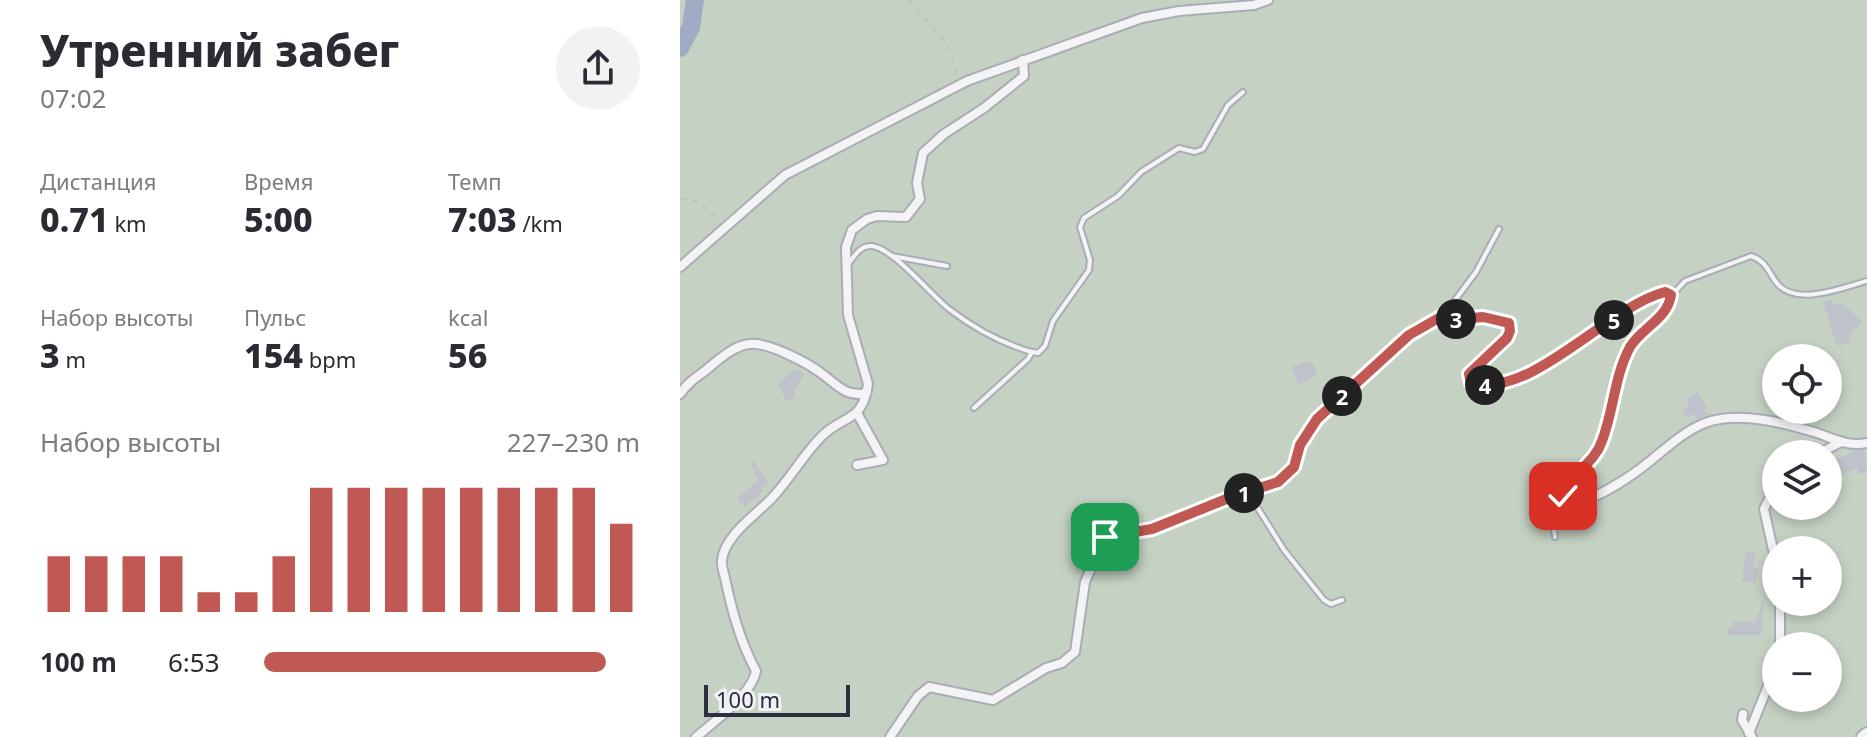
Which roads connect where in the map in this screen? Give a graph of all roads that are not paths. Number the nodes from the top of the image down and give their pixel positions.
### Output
1 (1268, 0) edge
2 (1023, 60) junction
3 (1243, 92) dead end
4 (1499, 229) dead end
5 (889, 255) junction
6 (848, 264) junction
7 (947, 266) dead end
8 (680, 267) edge
9 (1867, 281) edge
10 (1671, 295) junction
11 (1444, 315) junction
12 (1032, 352) junction
13 (867, 390) junction
14 (680, 394) edge
15 (974, 408) dead end
16 (857, 413) junction
17 (1835, 440) edge
18 (1842, 442) edge
19 (1867, 443) edge
20 (857, 465) dead end
21 (1248, 491) junction
22 (1566, 502) junction
23 (1555, 537) dead end
24 (1342, 600) dead end
25 (1762, 705) edge
26 (1743, 714) dead end
27 (1867, 733) edge
28 (1751, 735) edge
29 (696, 737) edge
30 (890, 737) edge
31 (1862, 737) edge

1 - 2 street
2 - 6 street
2 - 8 street
3 - 12 lane
4 - 11 lane
5 - 6 lane
5 - 7 lane
5 - 12 lane
6 - 13 street
9 - 10 lane
10 - 11 street
10 - 22 street
11 - 21 street
12 - 15 lane
13 - 14 street
13 - 16 street
16 - 20 street
16 - 29 street
17 - 22 street
18 - 19 street
21 - 24 lane
21 - 30 street
22 - 23 lane
25 - 28 street
26 - 28 street
27 - 31 street

